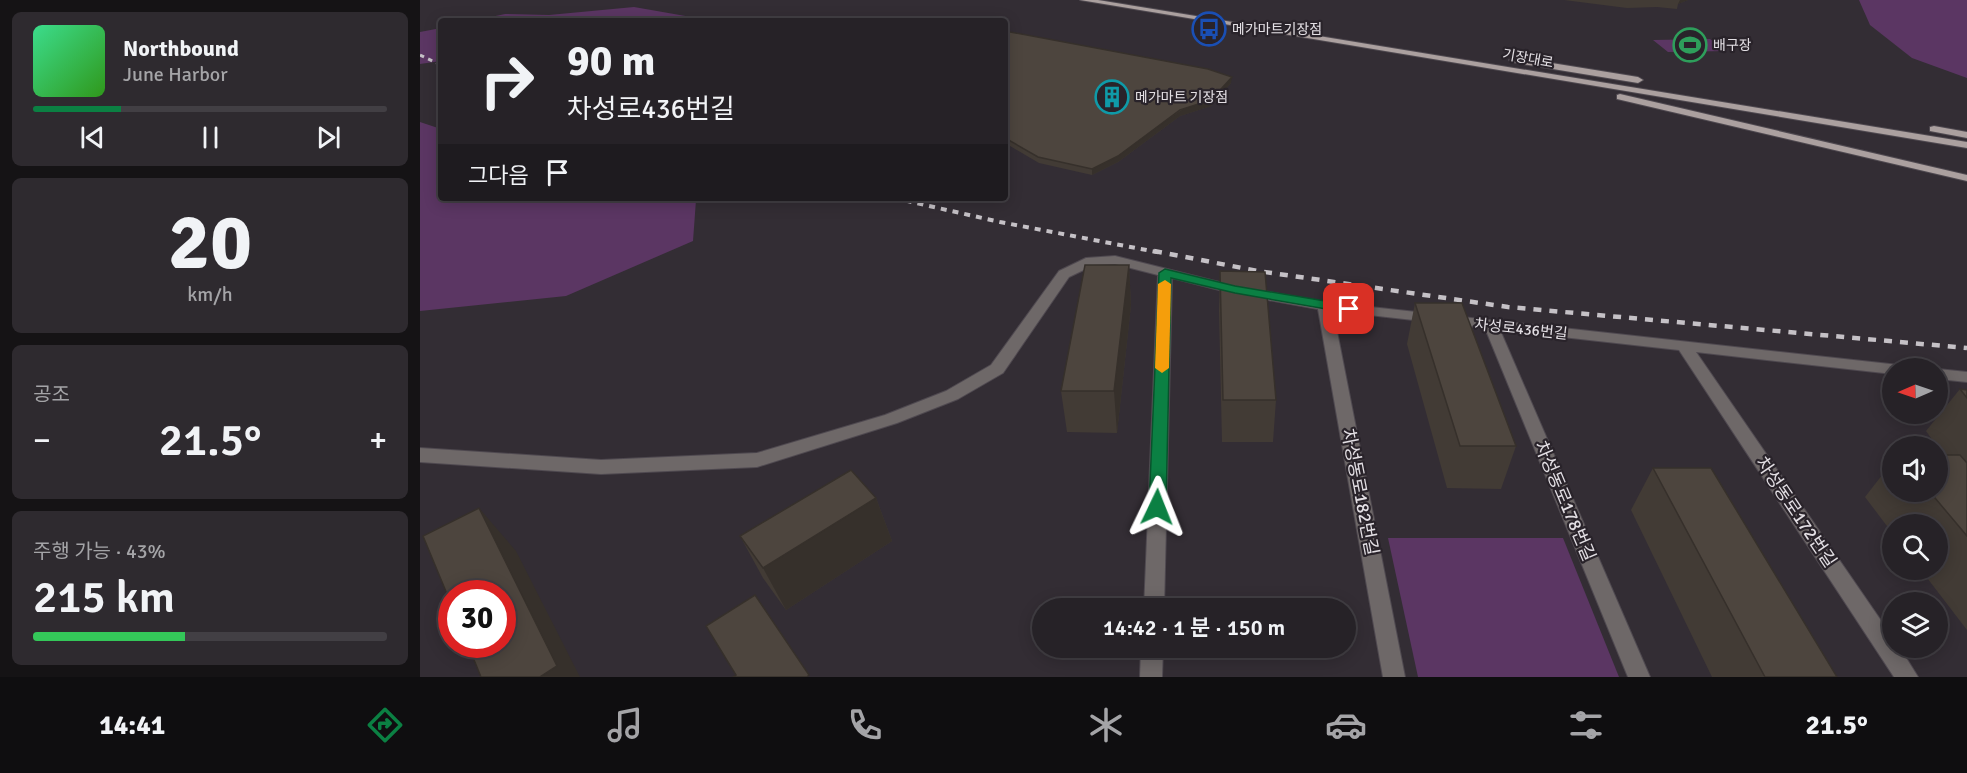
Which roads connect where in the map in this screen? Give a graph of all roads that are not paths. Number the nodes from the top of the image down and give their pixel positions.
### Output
1 (1084, 0) edge
2 (1141, 0) edge
3 (1551, 77) junction
4 (1967, 135) edge
5 (1967, 145) edge
6 (1967, 178) edge
7 (1165, 273) junction
8 (1325, 306) junction
9 (1491, 326) junction
10 (1685, 346) junction
11 (1882, 368) edge
12 (1948, 375) edge
13 (1967, 377) edge
14 (420, 455) edge
15 (1154, 598) edge
16 (1152, 658) edge
17 (1151, 677) edge
18 (1394, 677) edge
19 (1639, 677) edge
20 (1907, 677) edge

1 - 3 main road, 기장대로
2 - 4 main road, 기장대로
3 - 5 main road, 기장대로
3 - 6 main road
7 - 8 street, 차성로436번길
7 - 14 street, 차성로436번길
7 - 15 street
8 - 9 street, 차성로436번길
8 - 18 street, 차성동로182번길
9 - 10 street, 차성로436번길
9 - 19 street, 차성동로178번길
10 - 11 street, 차성로436번길
10 - 20 street, 차성동로172번길
12 - 13 street
16 - 17 street

